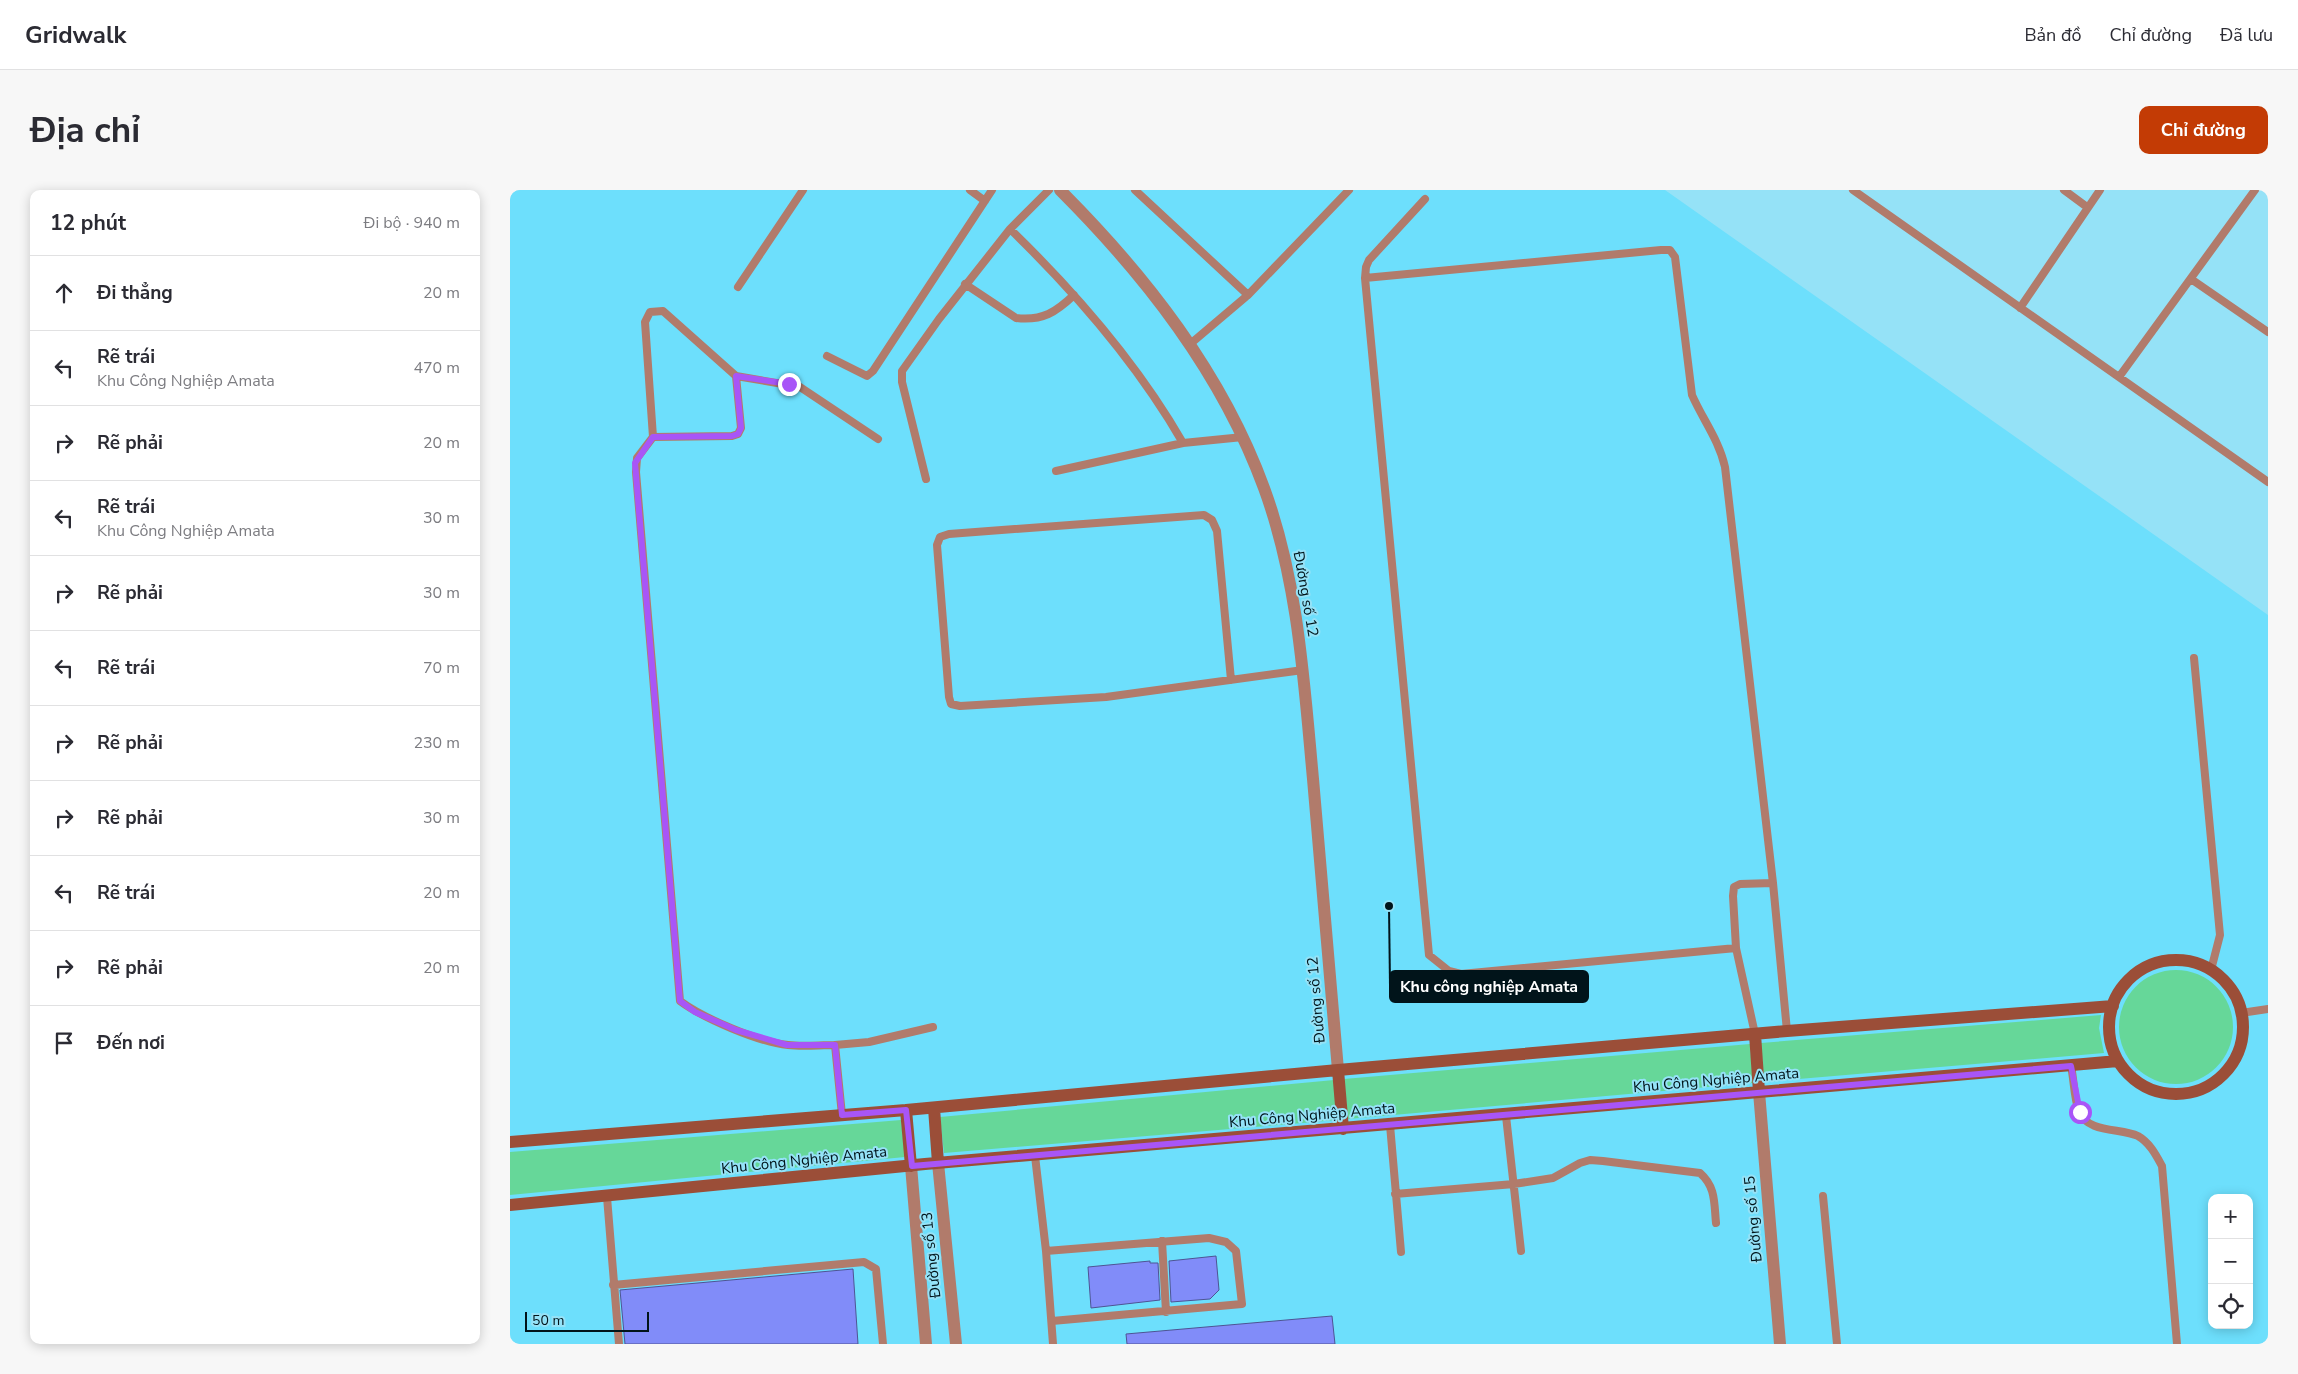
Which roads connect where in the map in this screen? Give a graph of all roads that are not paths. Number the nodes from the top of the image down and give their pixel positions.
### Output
1 (803, 190) edge
2 (970, 190) edge
3 (992, 190) edge
4 (1048, 190) edge
5 (1060, 190) edge
6 (1134, 190) edge
7 (1350, 190) edge
8 (1853, 190) edge
9 (2064, 190) edge
10 (2100, 190) edge
11 (2254, 190) edge
12 (1425, 199) dead end
13 (985, 201) junction
14 (2087, 207) junction
15 (1010, 229) junction
16 (1365, 278) junction
17 (2190, 278) junction
18 (966, 284) junction
19 (738, 286) dead end
20 (1074, 295) junction
21 (1248, 295) junction
22 (2020, 308) junction
23 (2268, 332) edge
24 (1189, 345) junction
25 (827, 356) dead end
26 (736, 376) junction
27 (2119, 377) junction
28 (653, 437) junction
29 (1243, 437) junction
30 (878, 439) dead end
31 (1183, 443) junction
32 (1056, 471) dead end
33 (926, 479) dead end
34 (2268, 482) edge
35 (2194, 658) dead end
36 (1303, 670) junction
37 (1231, 680) junction
38 (1773, 883) junction
39 (1736, 948) junction
40 (2211, 970) junction
41 (2112, 1006) junction
42 (2268, 1009) edge
43 (2241, 1013) junction
44 (932, 1028) dead end
45 (1787, 1031) junction
46 (1755, 1034) junction
47 (835, 1045) junction
48 (2118, 1061) junction
49 (2071, 1066) junction
50 (1338, 1070) junction
51 (1759, 1092) junction
52 (934, 1108) junction
53 (906, 1110) junction
54 (842, 1115) junction
55 (1506, 1116) junction
56 (1390, 1125) junction
57 (1343, 1129) junction
58 (510, 1142) edge
59 (1035, 1156) junction
60 (938, 1163) junction
61 (912, 1166) junction
62 (1514, 1184) junction
63 (1395, 1194) junction
64 (1823, 1196) dead end
65 (607, 1197) junction
66 (510, 1205) edge
67 (1716, 1223) dead end
68 (1162, 1241) junction
69 (1046, 1251) junction
70 (1521, 1251) dead end
71 (1401, 1252) dead end
72 (614, 1285) junction
73 (1166, 1312) junction
74 (1052, 1321) junction
75 (619, 1344) edge
76 (883, 1344) edge
77 (926, 1344) edge
78 (956, 1344) edge
79 (1053, 1344) edge
80 (1780, 1344) edge
81 (1837, 1344) edge
82 (2177, 1344) edge

1 - 19 lane
2 - 13 lane
3 - 13 lane
4 - 15 lane
5 - 24 street, Đường số 12
6 - 21 lane
7 - 21 lane
8 - 22 lane
9 - 14 lane
10 - 14 lane
11 - 17 lane
12 - 16 lane
13 - 25 lane
14 - 22 lane
15 - 18 lane
15 - 20 lane
16 - 38 lane
16 - 39 lane
17 - 23 lane
17 - 27 lane
18 - 20 lane
18 - 33 lane
20 - 31 lane
21 - 24 lane
22 - 27 lane
24 - 29 street, Đường số 12
26 - 28 lane
26 - 28 lane
26 - 30 lane
27 - 34 lane
28 - 47 lane
29 - 31 lane
29 - 36 street, Đường số 12
31 - 32 lane
35 - 40 lane
36 - 37 lane
36 - 50 street, Đường số 12
37 - 37 lane
38 - 39 lane
38 - 45 lane
39 - 46 lane
40 - 41 street
40 - 43 street
41 - 45 street
41 - 48 street
42 - 43 lane
43 - 48 street
44 - 47 lane
45 - 46 street
46 - 50 street
46 - 51 street
47 - 54 lane
48 - 49 street, Khu Công Nghiệp Amata
49 - 51 street, Khu Công Nghiệp Amata
49 - 82 lane
50 - 52 street
50 - 57 street
51 - 55 street, Khu Công Nghiệp Amata
51 - 80 street, Đường số 15
52 - 53 street
52 - 60 street
53 - 54 street
53 - 61 street
54 - 58 street
55 - 56 street, Khu Công Nghiệp Amata
55 - 62 lane
56 - 57 street, Khu Công Nghiệp Amata
56 - 63 lane
57 - 59 street, Khu Công Nghiệp Amata
59 - 60 street, Khu Công Nghiệp Amata
59 - 69 lane
60 - 61 street, Khu Công Nghiệp Amata
60 - 78 street, Đường số 13
61 - 65 street, Khu Công Nghiệp Amata
61 - 77 street, Đường số 13
62 - 63 lane
62 - 67 lane
62 - 70 lane
63 - 71 lane
64 - 81 lane
65 - 66 street, Khu Công Nghiệp Amata
65 - 72 lane
68 - 69 lane
68 - 73 lane
68 - 73 lane
69 - 74 lane
72 - 75 lane
72 - 76 lane
73 - 74 lane
74 - 79 lane

